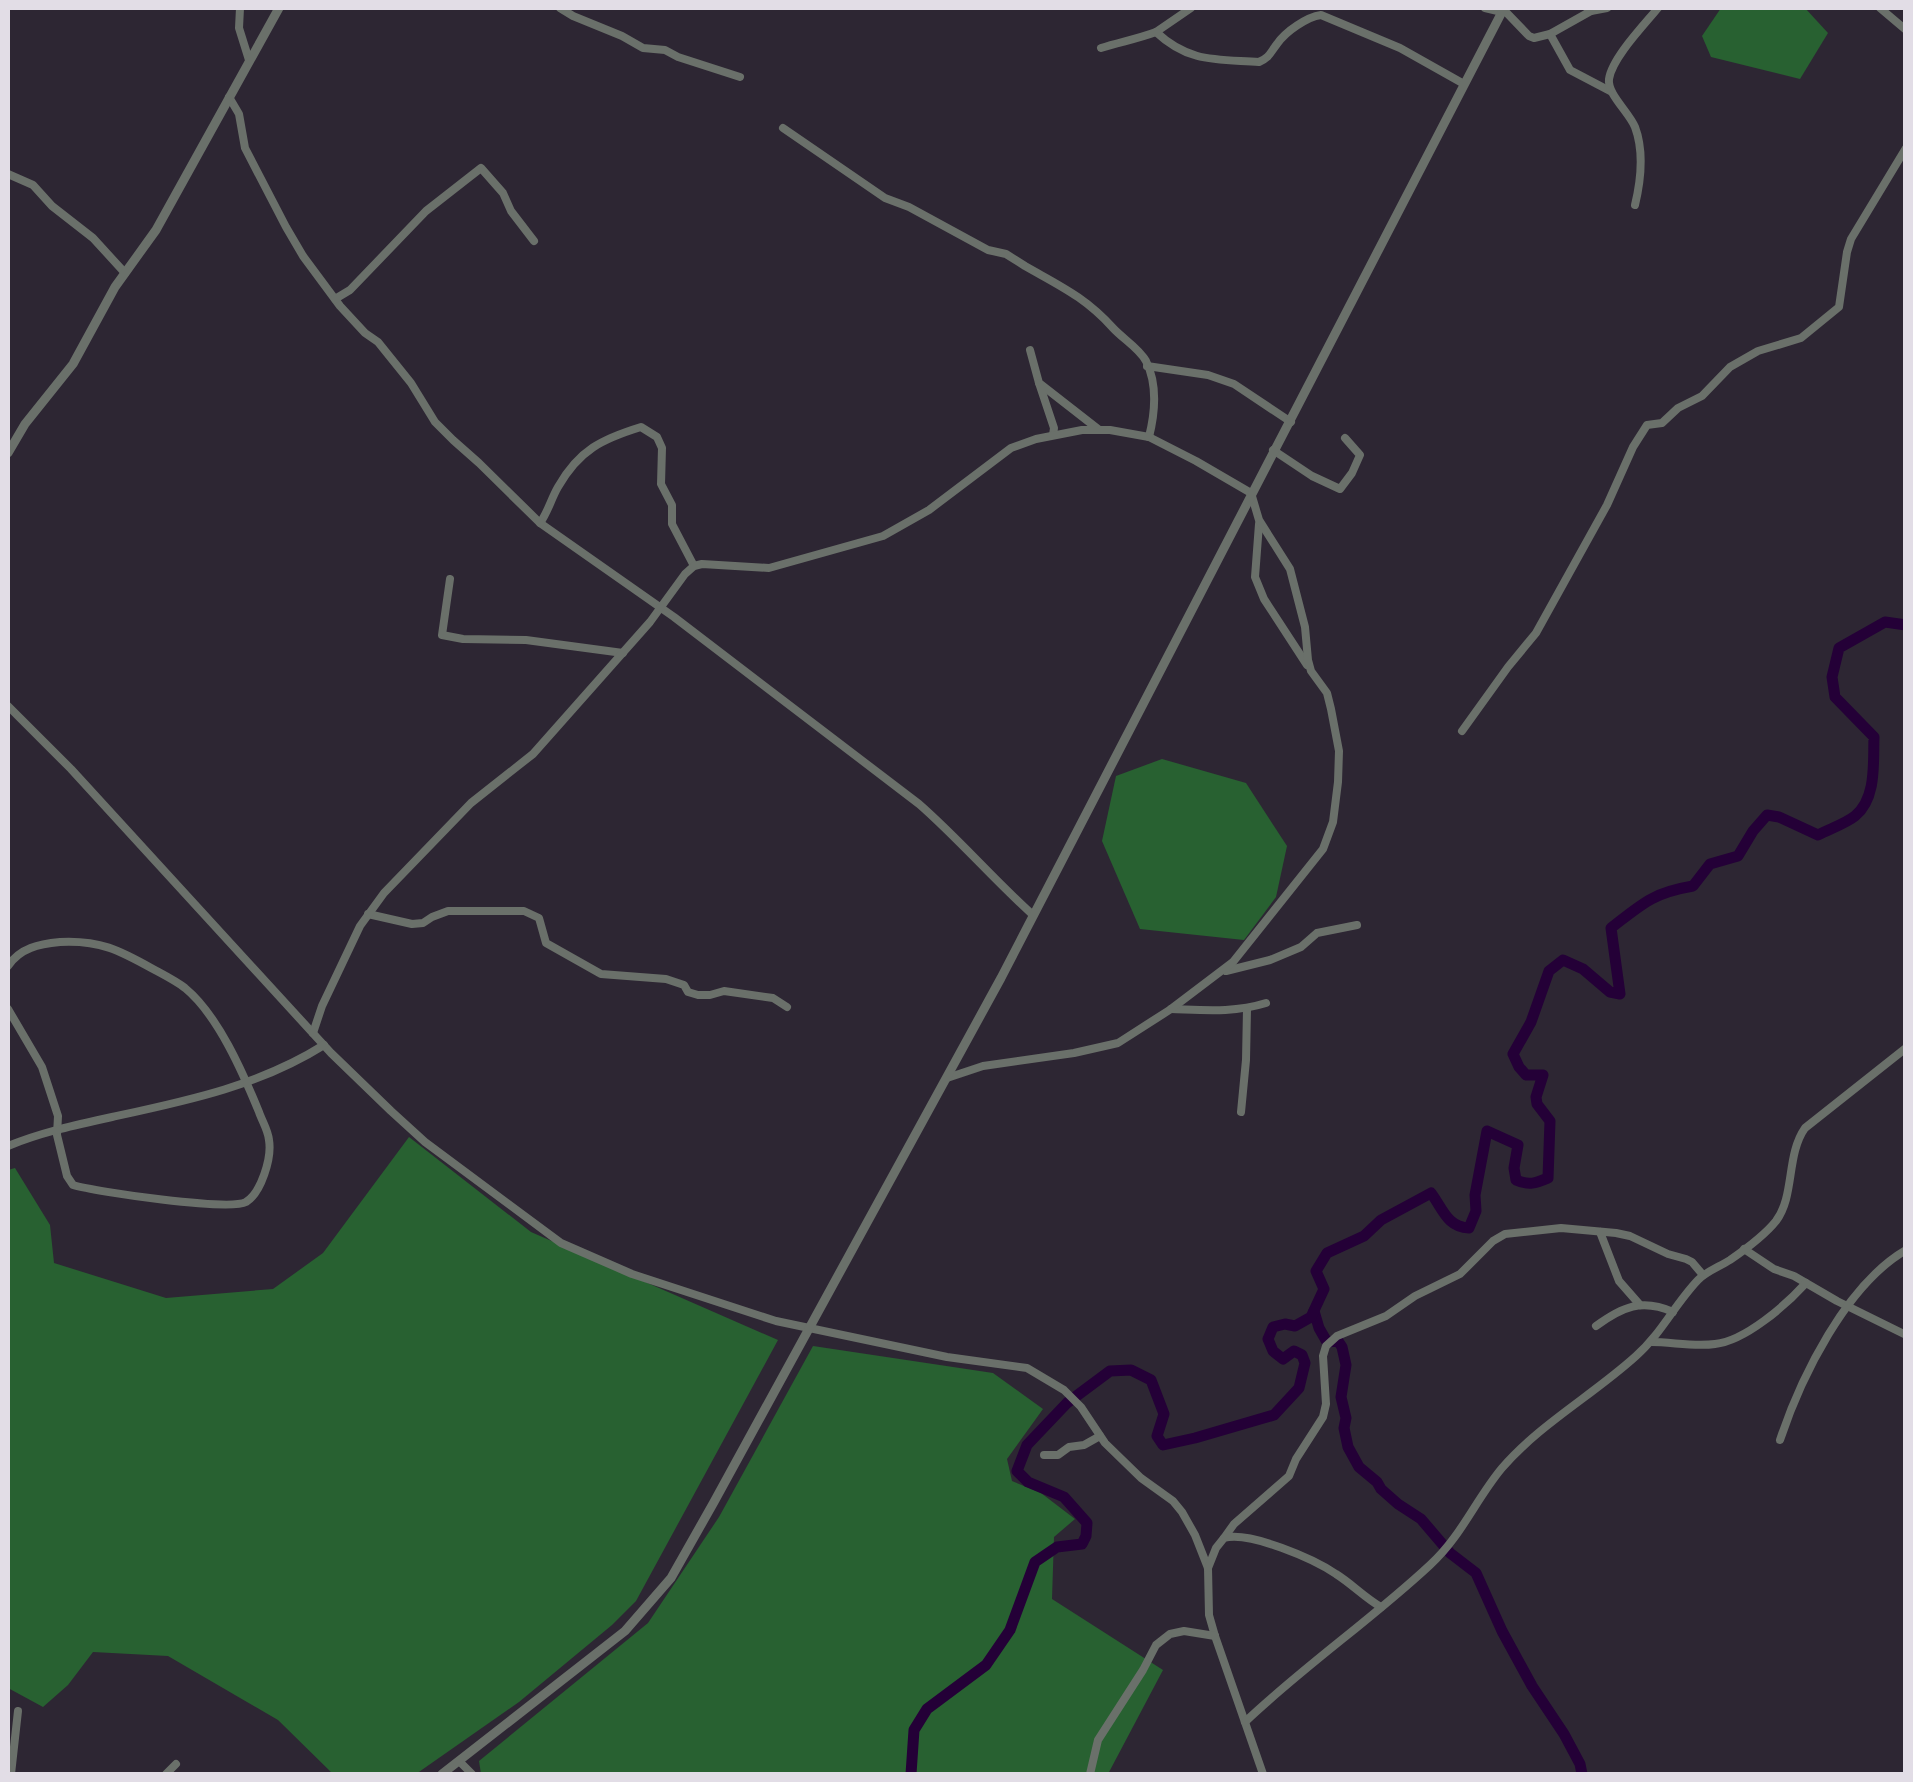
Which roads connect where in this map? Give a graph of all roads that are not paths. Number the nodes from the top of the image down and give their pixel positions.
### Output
1 (240, 8) edge
2 (279, 8) edge
3 (560, 8) edge
4 (1191, 8) edge
5 (1485, 8) edge
6 (1606, 8) edge
7 (1658, 8) edge
8 (1880, 8) edge
9 (1589, 9) edge
10 (1503, 10) edge
11 (1906, 30) edge
12 (1156, 32) junction
13 (1550, 34) junction
14 (1101, 48) dead end
15 (248, 60) junction
16 (740, 77) dead end
17 (1464, 84) junction
18 (1610, 91) junction
19 (228, 98) junction
20 (783, 128) dead end
21 (1906, 148) edge
22 (8, 174) edge
23 (1635, 205) dead end
24 (534, 242) dead end
25 (125, 273) junction
26 (335, 300) junction
27 (1030, 350) dead end
28 (1147, 366) junction
29 (1040, 384) junction
30 (1291, 422) junction
31 (1098, 429) junction
32 (1053, 435) junction
33 (1149, 438) junction
34 (1345, 438) dead end
35 (1274, 450) junction
36 (8, 453) edge
37 (1251, 493) junction
38 (1259, 520) junction
39 (540, 523) junction
40 (694, 566) junction
41 (450, 579) dead end
42 (661, 608) junction
43 (623, 653) junction
44 (1311, 671) junction
45 (8, 706) edge
46 (1462, 732) dead end
47 (368, 914) junction
48 (1032, 916) junction
49 (1357, 924) dead end
50 (8, 966) edge
51 (1222, 972) junction
52 (1266, 1003) dead end
53 (787, 1007) dead end
54 (8, 1009) edge
55 (1172, 1009) junction
56 (1247, 1009) junction
57 (313, 1033) junction
58 (324, 1045) junction
59 (1906, 1048) edge
60 (948, 1078) junction
61 (246, 1083) junction
62 (1241, 1112) dead end
63 (57, 1129) junction
64 (8, 1146) edge
65 (1600, 1232) junction
66 (1744, 1250) junction
67 (1906, 1250) edge
68 (1703, 1276) junction
69 (1806, 1283) junction
70 (1640, 1305) junction
71 (1848, 1306) junction
72 (1673, 1312) junction
73 (1596, 1326) dead end
74 (809, 1328) junction
75 (1906, 1336) edge
76 (1650, 1342) junction
77 (1100, 1436) junction
78 (1780, 1440) dead end
79 (1044, 1455) dead end
80 (1224, 1538) junction
81 (1208, 1568) junction
82 (1381, 1607) junction
83 (1215, 1636) junction
84 (18, 1711) dead end
85 (1245, 1722) junction
86 (460, 1762) junction
87 (176, 1764) dead end
88 (11, 1774) edge
89 (166, 1774) edge
90 (442, 1774) edge
91 (472, 1774) edge
92 (1090, 1774) edge
93 (1263, 1774) edge

1 - 15 street
2 - 15 street
3 - 16 street
4 - 12 street
5 - 10 street
6 - 9 street
7 - 18 street
8 - 11 street
9 - 13 street
10 - 13 street
10 - 17 street
12 - 14 street
12 - 17 street
13 - 18 street
15 - 19 street
17 - 30 street
18 - 23 street
19 - 25 street
19 - 26 street
20 - 28 street
21 - 46 street
22 - 25 street
24 - 26 street
25 - 36 street
26 - 39 street
27 - 29 street
28 - 30 street
28 - 33 street
29 - 31 street
29 - 32 street
30 - 35 street
31 - 32 street
31 - 33 street
32 - 40 street
33 - 37 street
34 - 35 street
35 - 37 street
37 - 38 street
37 - 48 street
38 - 44 street
38 - 44 street
39 - 40 street
39 - 42 street
40 - 42 street
41 - 43 street
42 - 43 street
42 - 48 street
43 - 47 street
44 - 51 street
45 - 57 street
47 - 53 street
47 - 57 street
48 - 60 street
49 - 51 street
50 - 61 street
51 - 55 street
52 - 56 street
54 - 63 street
55 - 56 street
55 - 60 street
56 - 62 street
57 - 58 street
58 - 61 street
58 - 74 street
59 - 66 street
60 - 74 street
61 - 63 street
61 - 63 street
63 - 64 street
65 - 68 street
65 - 70 street
65 - 80 street
66 - 68 street
66 - 69 street
67 - 71 street
68 - 72 street
69 - 71 street
69 - 76 street
70 - 72 street
70 - 73 street
71 - 75 street
71 - 78 street
72 - 76 street
74 - 77 street
74 - 86 street
76 - 82 street
77 - 79 street
77 - 81 street
80 - 81 street
80 - 82 street
81 - 83 street
82 - 85 street
83 - 85 street
83 - 92 street
84 - 88 street
85 - 93 street
86 - 90 street
86 - 91 street
87 - 89 street

